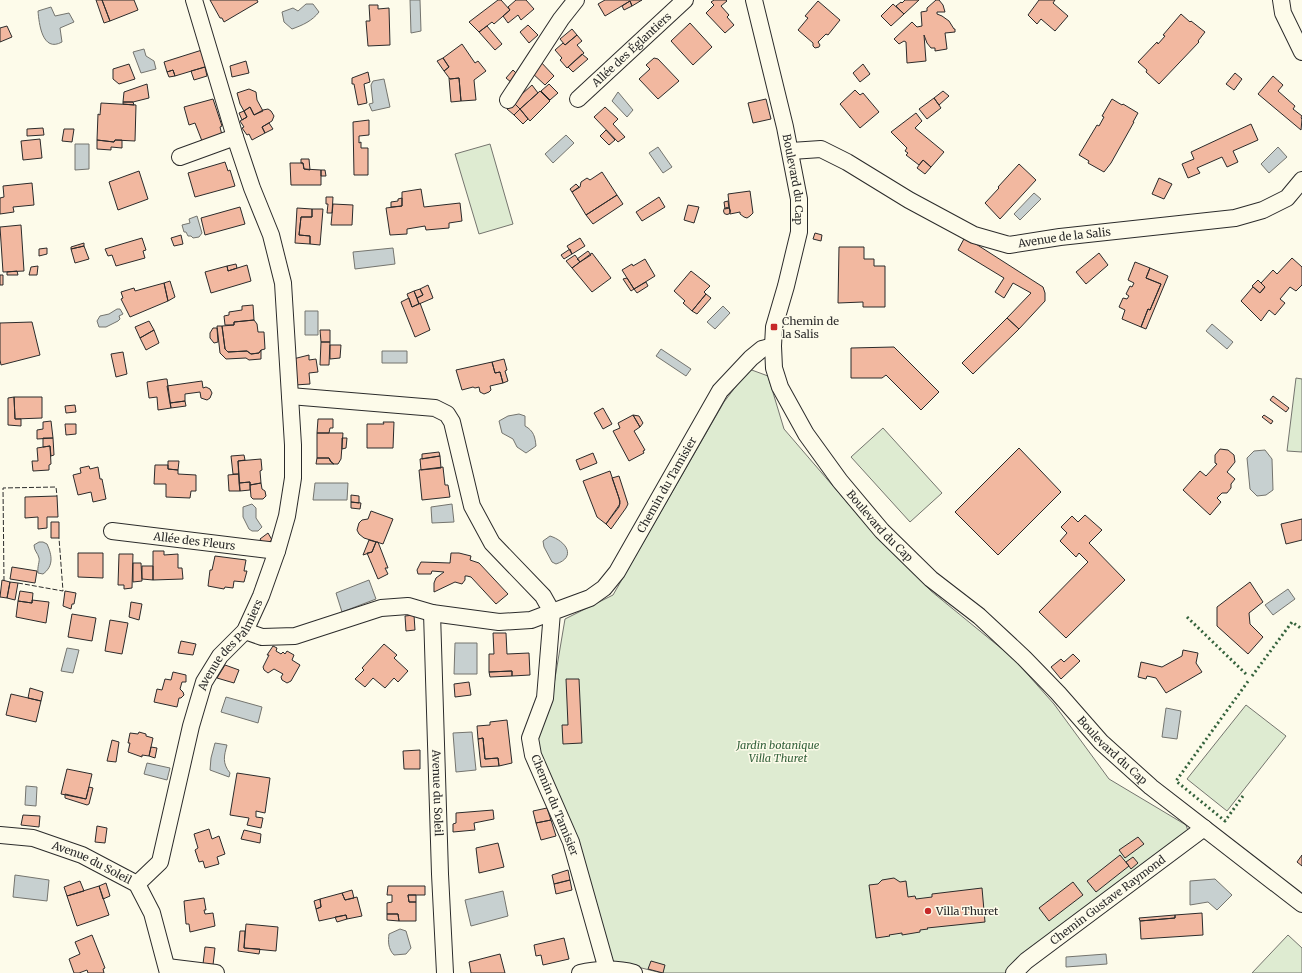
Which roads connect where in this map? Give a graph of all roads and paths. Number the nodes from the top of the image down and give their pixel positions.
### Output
1 (194, 0) edge
2 (576, 0) edge
3 (684, 0) edge
4 (754, 0) edge
5 (1281, 0) edge
6 (1302, 52) edge
7 (578, 99) dead end
8 (508, 100) dead end
9 (235, 137) junction
10 (791, 151) junction
11 (180, 157) dead end
12 (1302, 180) edge
13 (773, 346) junction
14 (290, 396) junction
15 (112, 531) dead end
16 (277, 551) junction
17 (552, 612) junction
18 (432, 613) junction
19 (244, 631) junction
20 (1204, 828) junction
21 (0, 835) edge
22 (136, 884) junction
23 (1302, 904) edge
24 (167, 970) edge
25 (608, 972) edge
26 (216, 973) edge
27 (445, 973) edge
28 (580, 973) edge
29 (634, 973) edge
30 (1014, 973) edge

1 - 9 street, Avenue des Palmiers
2 - 8 street
3 - 7 street, Allée des Églantiers
4 - 10 street, Boulevard du Cap
5 - 6 street
9 - 11 street
9 - 14 street, Avenue des Palmiers
10 - 12 street, Avenue de la Salis
10 - 13 street, Boulevard du Cap
13 - 17 street, Chemin du Tamisier
13 - 20 street, Boulevard du Cap
14 - 16 street, Avenue des Palmiers
14 - 17 street
15 - 16 street, Allée des Fleurs
16 - 19 street, Avenue des Palmiers
17 - 18 street, Chemin du Tamisier
17 - 25 street, Chemin du Tamisier
18 - 19 street, Chemin du Tamisier
18 - 27 street, Avenue du Soleil
19 - 22 street, Avenue des Palmiers
20 - 23 street, Boulevard du Cap
20 - 30 street, Chemin Gustave Raymond
21 - 22 street, Avenue du Soleil
22 - 24 street, Avenue du Soleil
24 - 26 street
25 - 28 street
25 - 29 street

